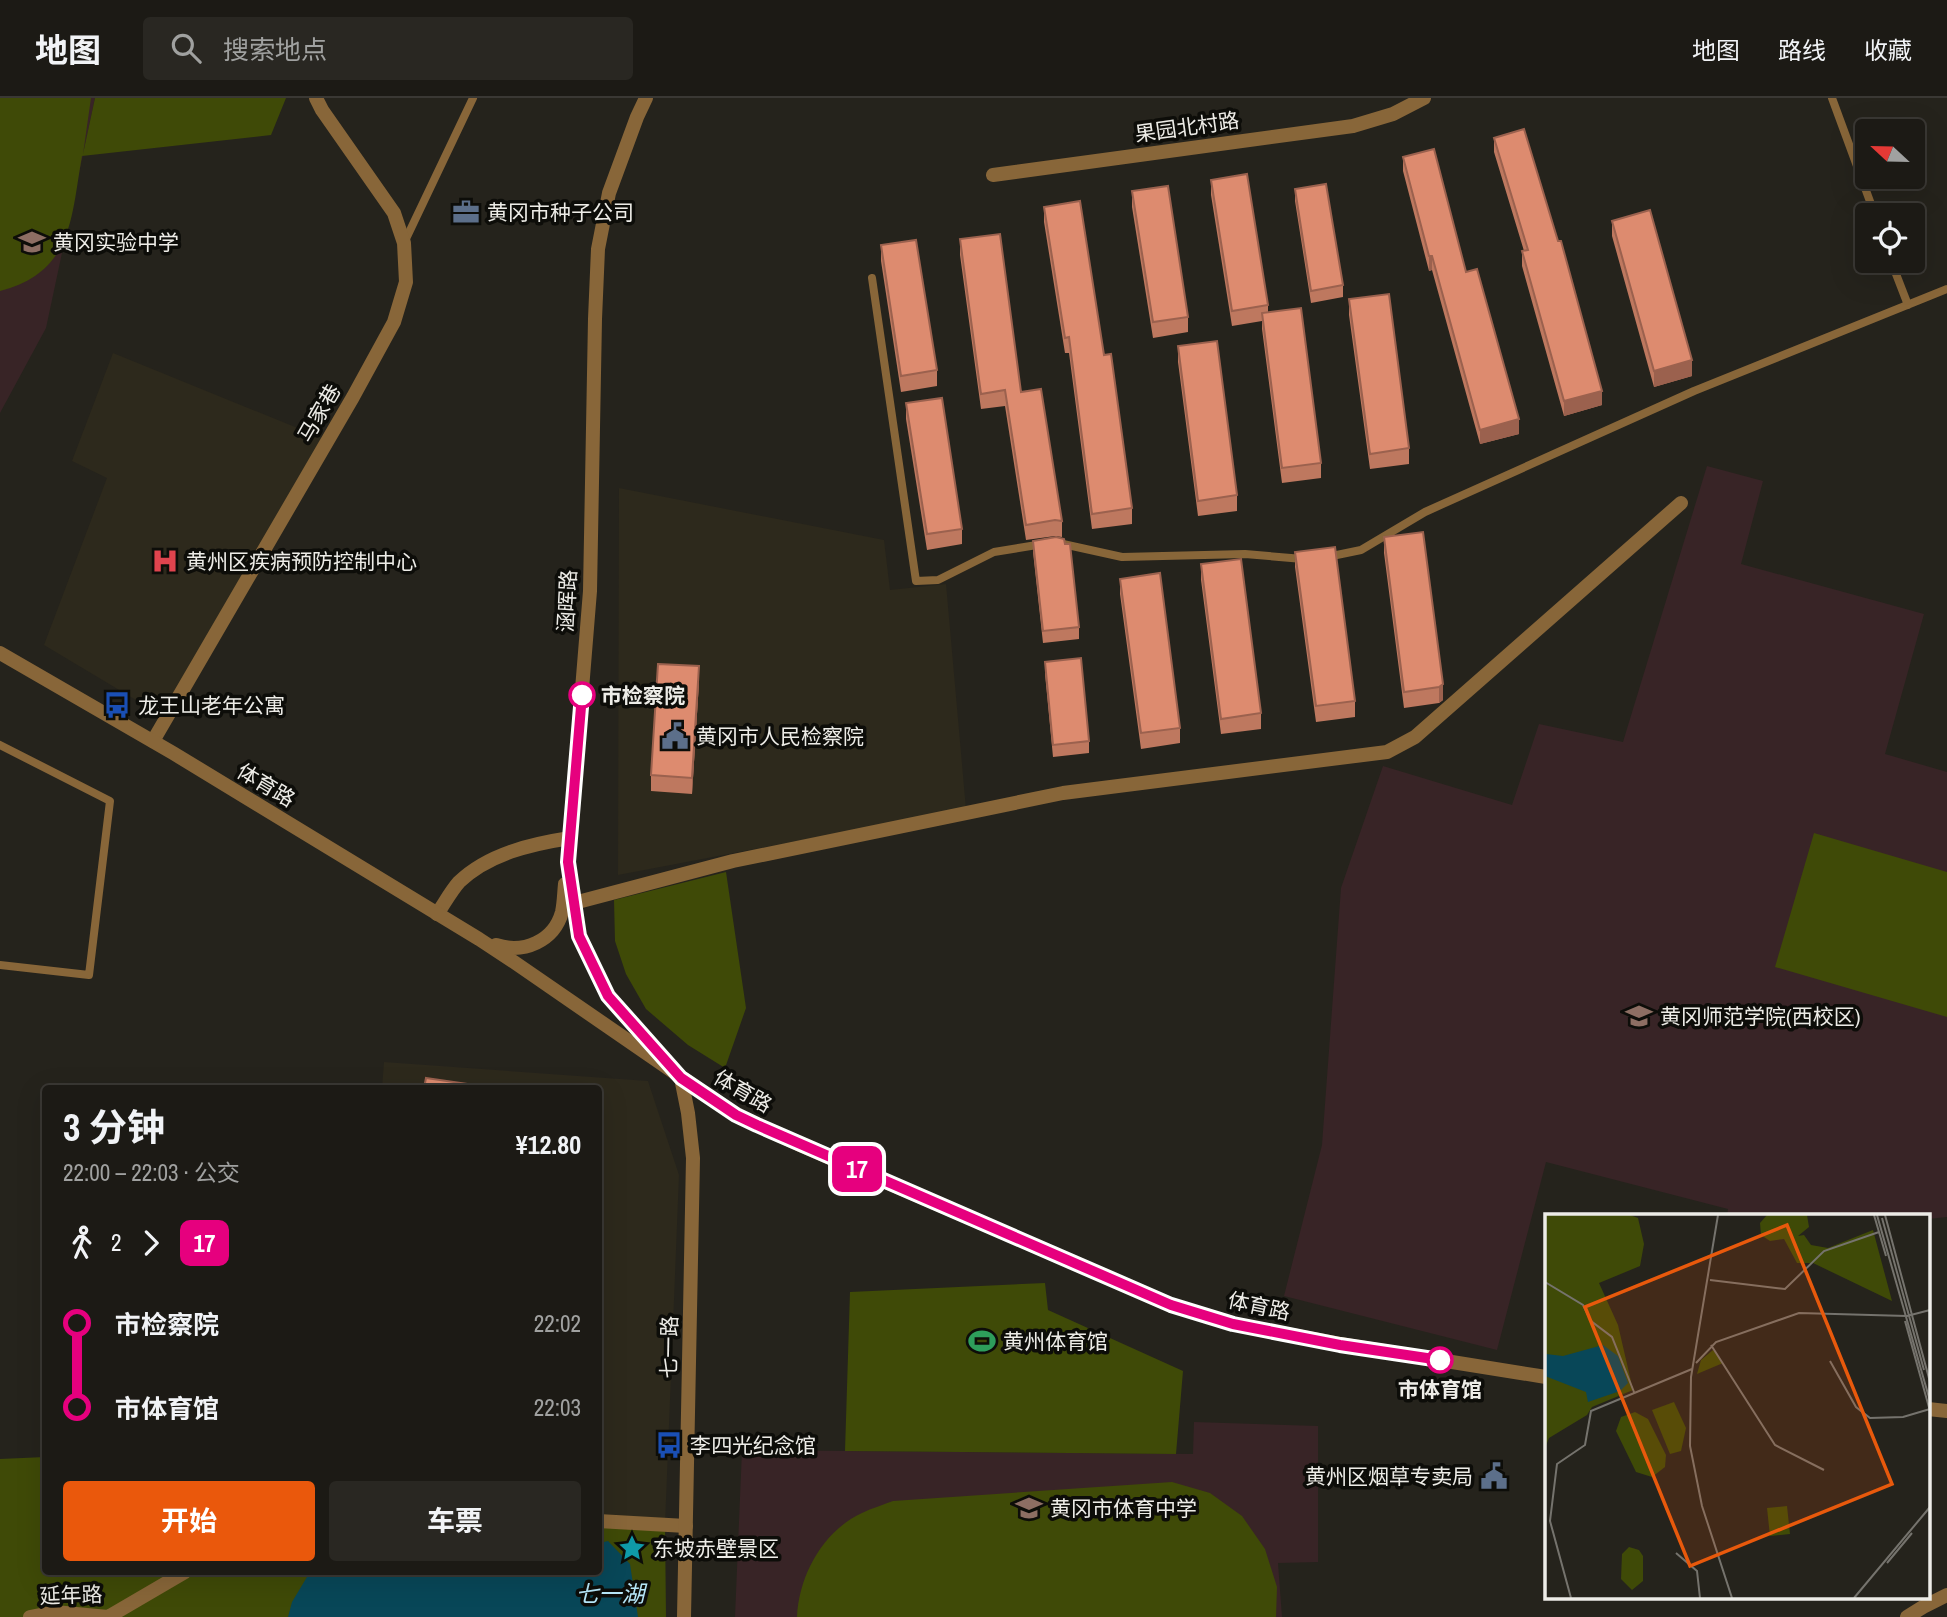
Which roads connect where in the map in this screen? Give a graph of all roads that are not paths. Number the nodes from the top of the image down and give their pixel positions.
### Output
1 (316, 98) edge
2 (473, 98) edge
3 (646, 98) edge
4 (1424, 98) edge
5 (1832, 98) edge
6 (993, 175) dead end
7 (1871, 203) edge
8 (404, 243) junction
9 (1896, 273) edge
10 (872, 278) dead end
11 (1947, 289) edge
12 (1908, 305) junction
13 (1681, 503) dead end
14 (1324, 557) edge
15 (1311, 560) edge
16 (0, 653) edge
17 (153, 741) junction
18 (0, 744) edge
19 (570, 838) junction
20 (568, 862) junction
21 (574, 903) junction
22 (437, 914) junction
23 (479, 939) junction
24 (0, 965) edge
25 (681, 1078) junction
26 (1545, 1377) edge
27 (602, 1521) edge
28 (686, 1526) junction
29 (180, 1575) edge
30 (1947, 1595) edge
31 (30, 1617) edge
32 (684, 1617) edge
33 (1907, 1617) edge

1 - 8 street, 马家巷
2 - 8 lane
3 - 19 street, 涵晖路
4 - 6 street, 果园北村路
5 - 7 lane
8 - 17 street, 马家巷
9 - 12 lane
10 - 15 lane
11 - 12 lane
12 - 14 lane
13 - 21 street
16 - 17 street, 体育路
17 - 22 street, 体育路
18 - 24 lane
19 - 20 street, 涵晖路
19 - 22 street
20 - 21 street, 涵晖路
20 - 23 street
21 - 25 street, 涵晖路
22 - 23 street, 体育路
23 - 25 street, 体育路
25 - 26 street, 体育路
25 - 28 street, 七一路
27 - 28 street
28 - 32 street, 七一路
29 - 31 street, 延年路
30 - 33 street

